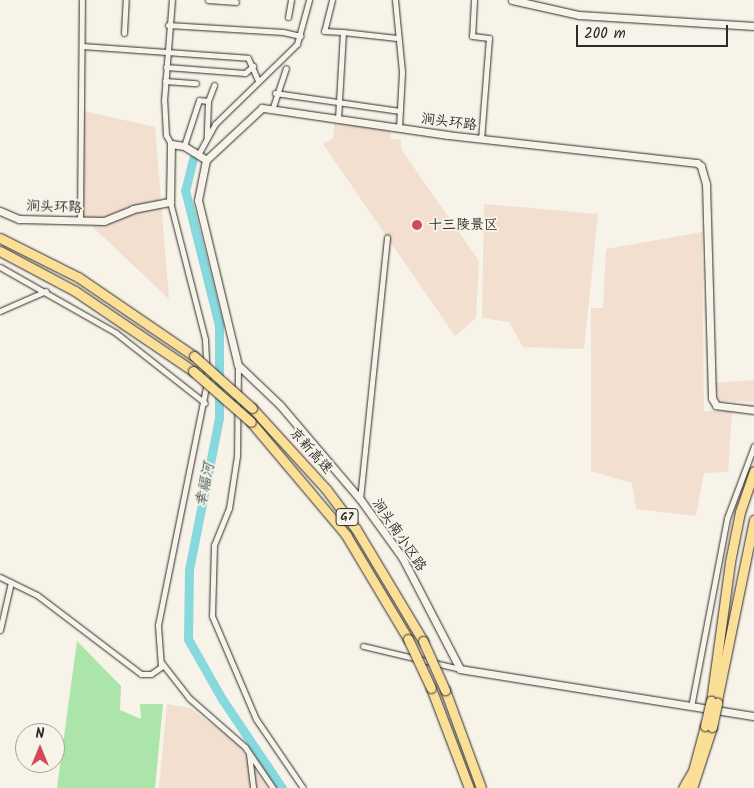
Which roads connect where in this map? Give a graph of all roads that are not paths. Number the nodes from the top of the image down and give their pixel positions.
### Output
1 (82, 0) edge
2 (126, 0) edge
3 (172, 0) edge
4 (208, 0) edge
5 (290, 0) edge
6 (309, 0) edge
7 (332, 0) edge
8 (395, 0) edge
9 (474, 0) edge
10 (512, 0) edge
11 (236, 2) dead end
12 (288, 17) dead end
13 (168, 25) junction
14 (754, 26) edge
15 (342, 32) junction
16 (124, 33) dead end
17 (300, 36) junction
18 (397, 38) junction
19 (82, 46) junction
20 (166, 52) junction
21 (253, 66) junction
22 (166, 68) junction
23 (286, 68) dead end
24 (258, 80) junction
25 (165, 81) junction
26 (196, 83) dead end
27 (214, 85) dead end
28 (275, 94) junction
29 (208, 101) junction
30 (339, 103) junction
31 (272, 110) junction
32 (400, 110) junction
33 (338, 120) junction
34 (398, 128) junction
35 (207, 138) junction
36 (481, 139) junction
37 (171, 144) junction
38 (184, 146) junction
39 (199, 153) junction
40 (206, 160) junction
41 (170, 202) junction
42 (0, 211) edge
43 (80, 220) junction
44 (388, 237) dead end
45 (0, 238) edge
46 (0, 251) edge
47 (0, 267) edge
48 (46, 291) junction
49 (0, 311) edge
50 (238, 365) junction
51 (205, 403) junction
52 (754, 410) edge
53 (754, 446) edge
54 (754, 471) edge
55 (360, 498) junction
56 (754, 520) edge
57 (0, 577) edge
58 (11, 582) junction
59 (0, 630) edge
60 (363, 646) dead end
61 (161, 662) junction
62 (460, 670) junction
63 (714, 702) junction
64 (691, 707) junction
65 (754, 716) edge
66 (708, 726) junction
67 (249, 752) junction
68 (253, 788) edge
69 (274, 788) edge
70 (303, 788) edge
71 (469, 788) edge
72 (481, 788) edge
73 (684, 788) edge
74 (692, 788) edge

1 - 19 street
2 - 16 street
3 - 13 street
4 - 11 street
5 - 12 street
6 - 17 street
7 - 15 street
8 - 18 street
9 - 36 street
10 - 14 street
13 - 17 street
13 - 20 street
15 - 18 street
15 - 30 street
17 - 24 street
18 - 32 street
19 - 20 street
19 - 43 street
20 - 21 street
20 - 22 street
21 - 22 street
21 - 24 street
22 - 25 street
23 - 28 street
24 - 35 street
25 - 26 street
25 - 37 street
27 - 29 street
28 - 30 street
28 - 31 street
29 - 35 street
29 - 38 street
30 - 32 street
30 - 33 street
31 - 33 street, 涧头环路
31 - 40 street, 涧头环路
32 - 34 street
33 - 34 street, 涧头环路
34 - 36 street, 涧头环路
35 - 39 street
36 - 52 street, 涧头环路
37 - 38 street
37 - 41 street
38 - 39 street
39 - 40 street
40 - 50 street
41 - 43 street, 涧头环路
41 - 51 street
42 - 43 street, 涧头环路
44 - 55 street
45 - 72 highway, 京新高速 / G7, bridge
46 - 71 highway, 京新高速 / G7, bridge
47 - 48 street
48 - 49 street
48 - 51 street
50 - 55 street, 涧头南小区路
50 - 70 street
51 - 61 street
53 - 64 street
54 - 63 highway
55 - 62 street, 涧头南小区路
56 - 63 highway
57 - 58 street
58 - 59 street
58 - 61 street
60 - 62 street
61 - 67 street
62 - 64 street
63 - 66 highway, bridge
64 - 65 street
66 - 73 highway
66 - 74 highway
67 - 68 street
67 - 69 street

